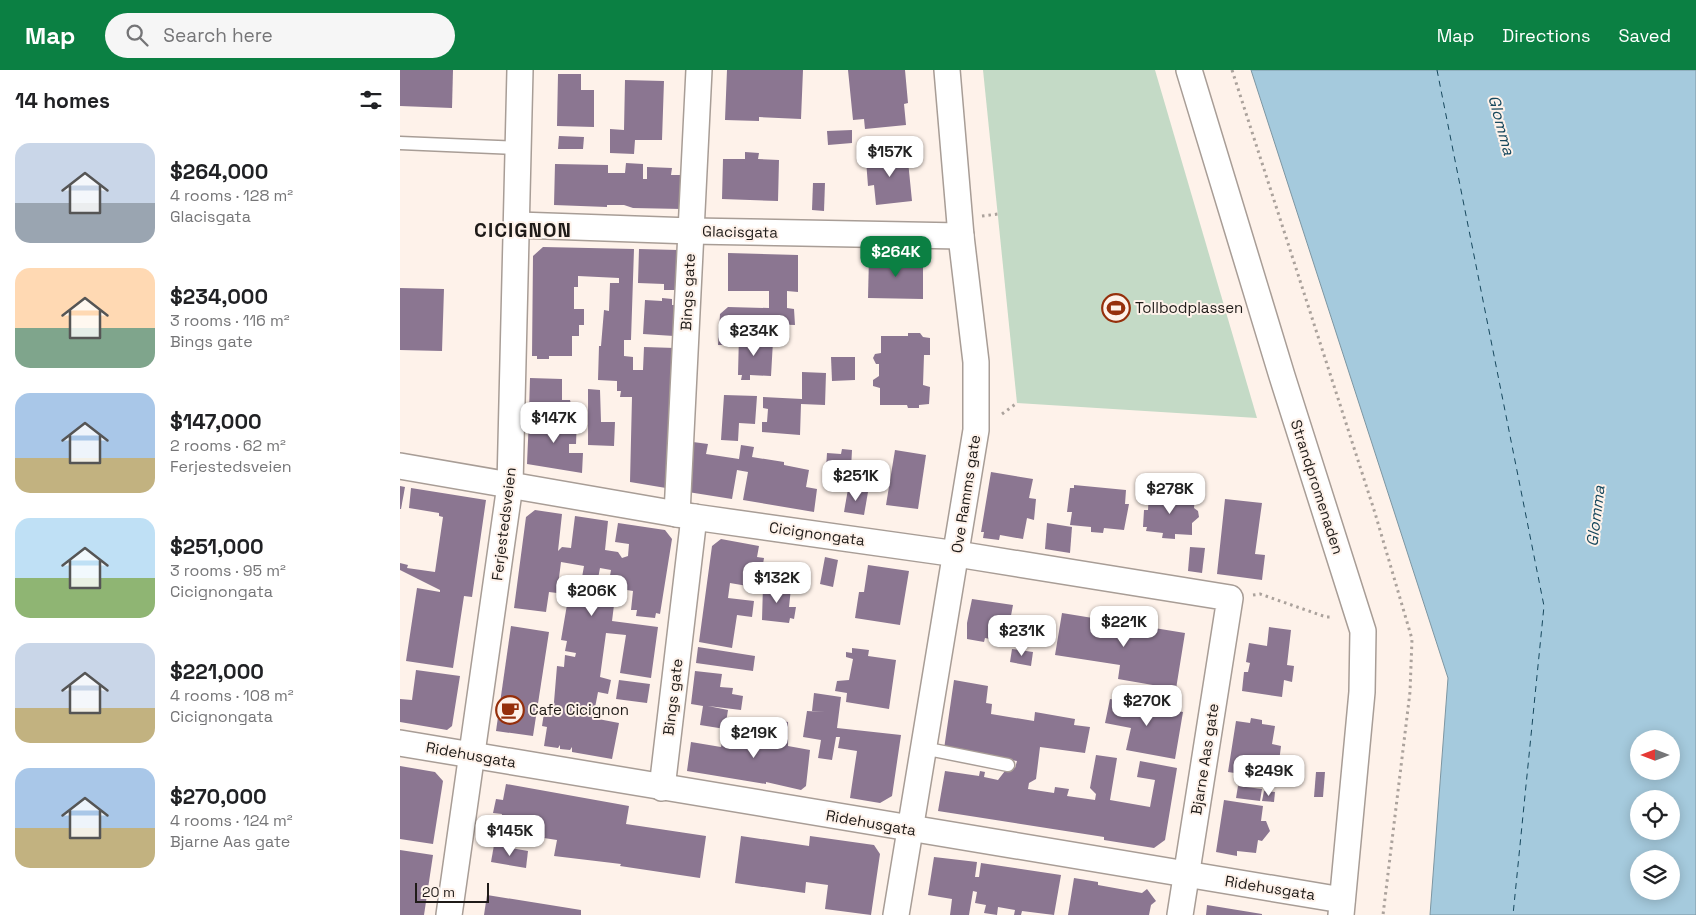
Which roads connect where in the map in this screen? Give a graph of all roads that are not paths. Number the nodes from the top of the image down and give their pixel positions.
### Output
1 (520, 70) edge
2 (699, 70) edge
3 (947, 70) edge
4 (1189, 70) edge
5 (400, 143) edge
6 (519, 148) junction
7 (518, 225) junction
8 (692, 231) junction
9 (961, 236) junction
10 (400, 466) edge
11 (510, 485) junction
12 (686, 515) junction
13 (956, 554) junction
14 (1230, 600) joint
15 (400, 744) edge
16 (923, 748) junction
17 (472, 755) junction
18 (1008, 765) dead end
19 (662, 788) junction
20 (909, 829) junction
21 (1187, 874) junction
22 (1341, 908) edge
23 (449, 915) edge
24 (896, 915) edge
25 (1180, 915) edge

1 - 6 street, Ferjestedsveien
2 - 8 street, Bings gate
3 - 9 street, Ove Ramms gate
4 - 22 street, Strandpromenaden
5 - 6 lane
6 - 7 street, Ferjestedsveien
7 - 8 street, Glacisgata
7 - 11 street, Ferjestedsveien
8 - 9 street, Glacisgata
8 - 12 street, Bings gate
9 - 13 street, Ove Ramms gate
10 - 11 street, Cicignongata
11 - 12 street, Cicignongata
11 - 17 street, Ferjestedsveien
12 - 13 street, Cicignongata
12 - 19 street, Bings gate
13 - 14 street, Cicignongata
13 - 16 street, Ove Ramms gate
14 - 21 street, Bjarne Aas gate
15 - 17 street, Ridehusgata
16 - 18 lane
16 - 20 street, Ove Ramms gate
17 - 19 street, Ridehusgata
17 - 23 street, Ferjestedsveien
19 - 20 street, Ridehusgata
20 - 21 street, Ridehusgata
20 - 24 street, Ove Ramms gate
21 - 22 street, Ridehusgata
21 - 25 street, Bjarne Aas gate

